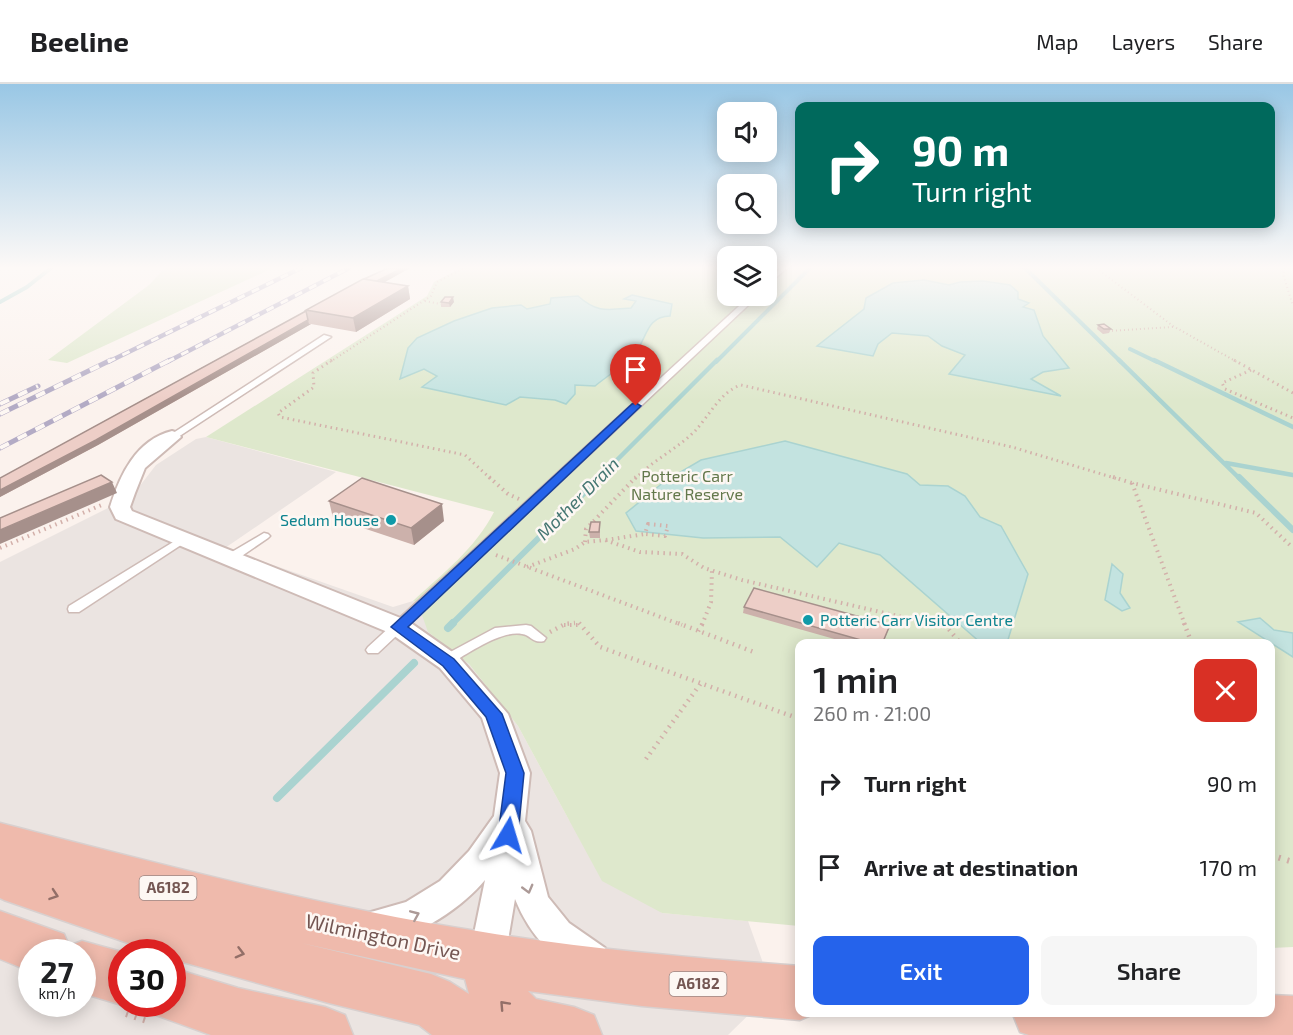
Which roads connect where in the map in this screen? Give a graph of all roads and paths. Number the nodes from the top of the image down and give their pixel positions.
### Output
1 (405, 312) edge
2 (736, 312) edge
3 (1154, 312) edge
4 (1173, 327) junction
5 (1108, 331) edge
6 (327, 337) dead end
7 (1251, 370) junction
8 (1293, 393) edge
9 (1293, 418) edge
10 (172, 437) joint
11 (1132, 483) junction
12 (123, 495) junction
13 (530, 505) junction
14 (645, 534) junction
15 (264, 536) dead end
16 (183, 539) junction
17 (605, 540) junction
18 (585, 542) junction
19 (0, 548) edge
20 (1293, 548) edge
21 (505, 558) dead end
22 (229, 559) junction
23 (527, 567) junction
24 (712, 570) junction
25 (74, 609) dead end
26 (880, 612) junction
27 (877, 620) edge
28 (399, 627) junction
29 (698, 631) junction
30 (539, 638) joint
31 (958, 639) edge
32 (1190, 639) edge
33 (373, 650) dead end
34 (754, 652) dead end
35 (446, 660) junction
36 (700, 683) junction
37 (795, 717) edge
38 (646, 759) dead end
39 (511, 812) junction
40 (0, 843) edge
41 (1275, 856) edge
42 (1293, 862) edge
43 (0, 874) edge
44 (338, 928) junction
45 (0, 934) edge
46 (18, 941) edge
47 (487, 958) junction
48 (622, 977) junction
49 (786, 992) edge
50 (186, 1012) edge
51 (1145, 1017) edge
52 (1293, 1024) edge
53 (325, 1035) edge
54 (470, 1035) edge
55 (574, 1035) edge

1 - 13 path
2 - 13 lane
3 - 4 path
4 - 5 path
4 - 7 path
6 - 10 lane
7 - 8 path
7 - 9 path
10 - 12 street
11 - 18 path
11 - 20 path
11 - 32 path
12 - 16 street
12 - 19 path
13 - 28 lane
14 - 14 path
14 - 17 path
15 - 22 lane
16 - 22 street
16 - 25 lane
17 - 18 path
17 - 24 path
18 - 23 path
21 - 23 path
22 - 28 street
23 - 29 path
24 - 26 path
24 - 29 path
26 - 27 path
26 - 31 path
28 - 33 lane
28 - 35 street
29 - 34 path
30 - 35 lane
30 - 36 path
35 - 39 street
36 - 37 path
36 - 38 path
44 -> 39 street
39 - 47 street
39 -> 48 street
40 - 44 highway, Wilmington Drive / A6182
41 - 42 path
43 -> 54 highway
44 - 47 highway, Wilmington Drive / A6182
45 - 46 highway
47 - 48 highway, Wilmington Drive / A6182
55 -> 47 highway
48 - 49 highway, Wilmington Drive / A6182
50 - 53 highway
51 - 52 highway

